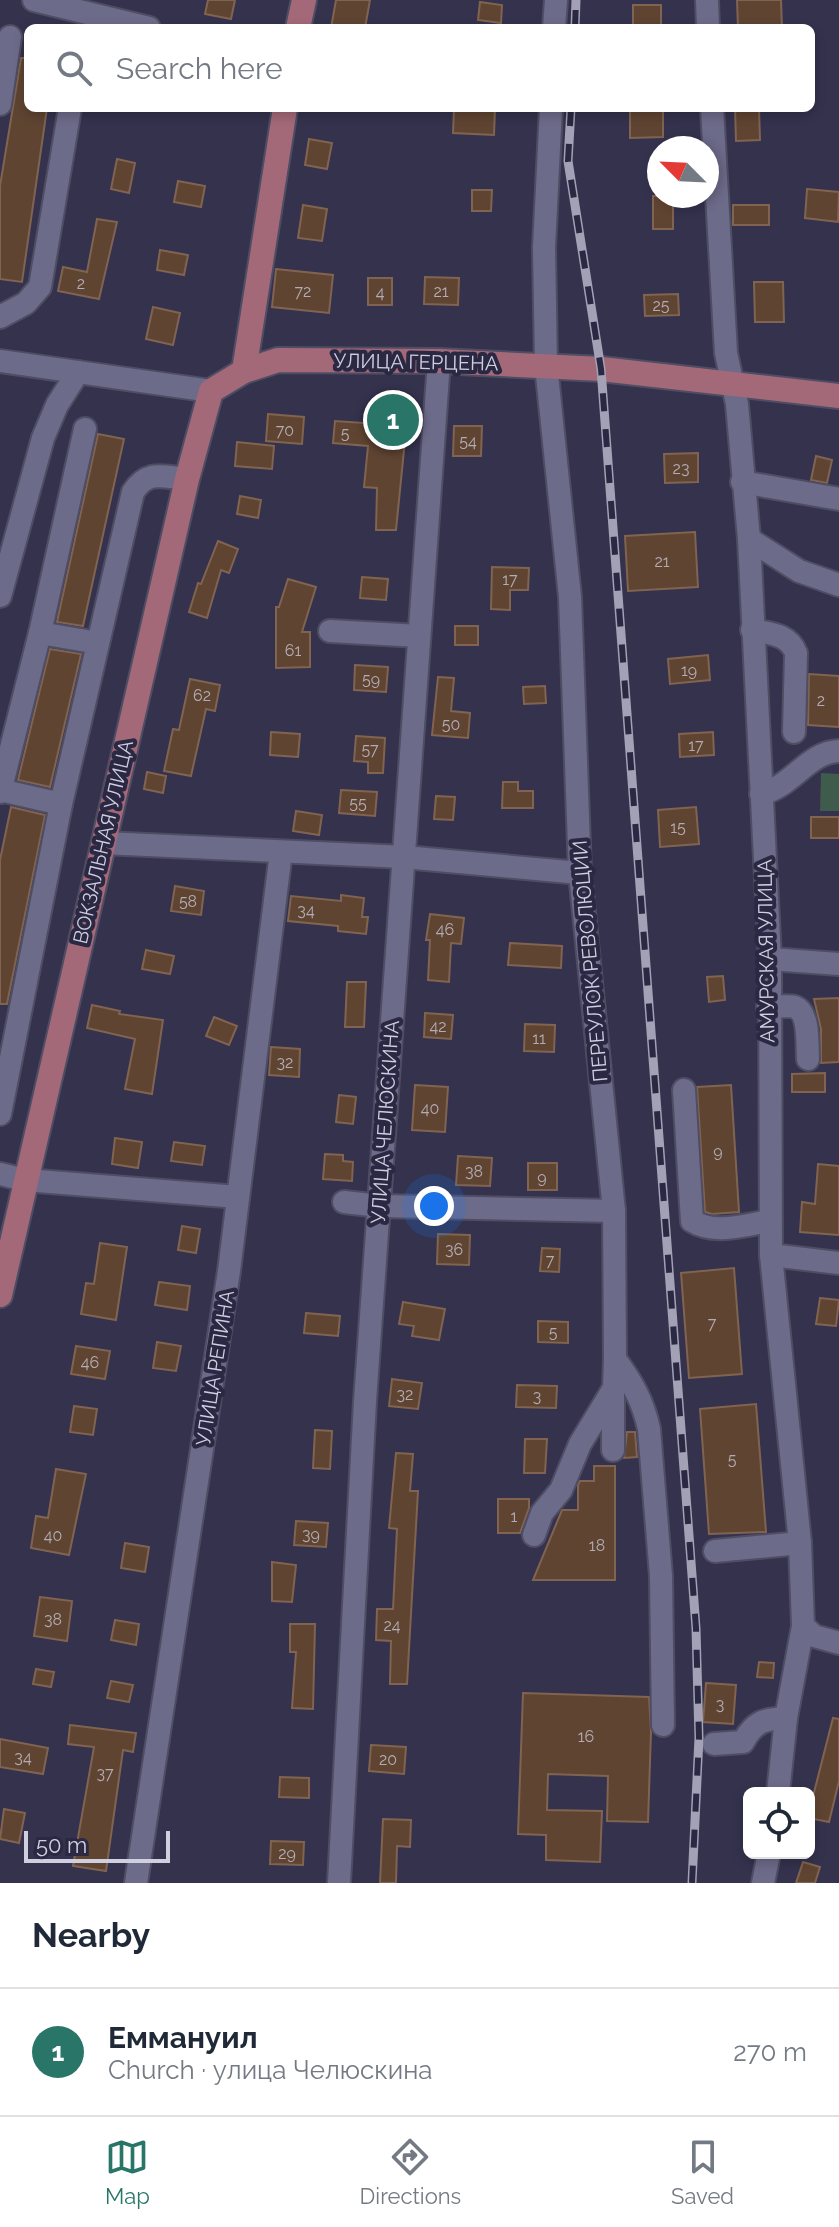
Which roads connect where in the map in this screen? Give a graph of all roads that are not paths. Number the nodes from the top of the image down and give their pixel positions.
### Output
1 (34, 0) edge
2 (304, 0) edge
3 (556, 0) edge
4 (707, 0) edge
5 (102, 15) edge
6 (135, 24) edge
7 (299, 24) edge
8 (554, 24) edge
9 (708, 24) edge
10 (10, 37) dead end
11 (0, 104) edge
12 (69, 112) edge
13 (284, 112) edge
14 (551, 112) edge
15 (712, 112) edge
16 (0, 317) edge
17 (0, 361) edge
18 (439, 361) junction
19 (546, 365) junction
20 (244, 371) junction
21 (78, 372) junction
22 (733, 385) junction
23 (211, 391) junction
24 (839, 396) edge
25 (85, 429) dead end
26 (187, 479) junction
27 (742, 482) junction
28 (839, 499) edge
29 (749, 539) junction
30 (7, 548) edge
31 (839, 585) edge
32 (0, 596) edge
33 (752, 630) junction
34 (330, 631) dead end
35 (40, 633) junction
36 (419, 636) junction
37 (98, 643) junction
38 (794, 732) dead end
39 (839, 751) edge
40 (0, 791) edge
41 (761, 794) junction
42 (61, 804) junction
43 (104, 843) junction
44 (281, 852) junction
45 (404, 857) junction
46 (580, 873) junction
47 (770, 959) junction
48 (839, 964) edge
49 (768, 1007) junction
50 (808, 1059) dead end
51 (684, 1090) dead end
52 (0, 1114) edge
53 (0, 1174) edge
54 (25, 1180) junction
55 (238, 1197) junction
56 (344, 1202) dead end
57 (380, 1206) junction
58 (614, 1211) junction
59 (769, 1221) junction
60 (771, 1255) junction
61 (839, 1263) edge
62 (0, 1295) edge
63 (615, 1359) junction
64 (614, 1388) junction
65 (613, 1450) dead end
66 (534, 1535) dead end
67 (800, 1543) junction
68 (715, 1551) dead end
69 (803, 1626) junction
70 (839, 1643) edge
71 (786, 1718) junction
72 (663, 1725) dead end
73 (714, 1744) dead end
74 (779, 1787) edge
75 (768, 1859) edge
76 (136, 1883) edge
77 (339, 1883) edge
78 (763, 1883) edge

1 - 5 street
2 - 7 main road
3 - 8 street
4 - 9 street
5 - 6 street
10 - 11 street
12 - 16 street
13 - 20 main road
14 - 19 street, ПЕРЕУЛОК РЕВОЛЮЦИИ
15 - 22 street, АМУРСКАЯ УЛИЦА
17 - 21 street
18 - 19 main road, УЛИЦА ГЕРЦЕНА
18 - 20 main road, УЛИЦА ГЕРЦЕНА
18 - 36 street, УЛИЦА ЧЕЛЮСКИНА
19 - 22 main road, УЛИЦА ГЕРЦЕНА
19 - 46 street, ПЕРЕУЛОК РЕВОЛЮЦИИ
20 - 23 main road, УЛИЦА ГЕРЦЕНА
21 - 23 street
21 - 30 street
22 - 24 main road, УЛИЦА ГЕРЦЕНА
22 - 27 street, АМУРСКАЯ УЛИЦА
23 - 26 main road, ВОКЗАЛЬНАЯ УЛИЦА
25 - 35 street
26 - 37 street
26 - 43 main road, ВОКЗАЛЬНАЯ УЛИЦА
27 - 28 street
27 - 29 street, АМУРСКАЯ УЛИЦА
29 - 31 street
29 - 33 street, АМУРСКАЯ УЛИЦА
30 - 32 street
33 - 38 street
33 - 41 street, АМУРСКАЯ УЛИЦА
34 - 36 street
35 - 37 street
35 - 40 street
36 - 45 street, УЛИЦА ЧЕЛЮСКИНА
37 - 42 street
39 - 41 street
40 - 42 street
41 - 47 street, АМУРСКАЯ УЛИЦА
42 - 52 street
43 - 44 street
43 - 54 main road, ВОКЗАЛЬНАЯ УЛИЦА
44 - 45 street
44 - 55 street, УЛИЦА РЕПИНА
45 - 46 street
45 - 57 street, УЛИЦА ЧЕЛЮСКИНА
46 - 58 street, ПЕРЕУЛОК РЕВОЛЮЦИИ
47 - 48 street
47 - 49 street, АМУРСКАЯ УЛИЦА
49 - 50 street
49 - 59 street, АМУРСКАЯ УЛИЦА
51 - 59 street
53 - 54 street
54 - 55 street
54 - 62 main road, ВОКЗАЛЬНАЯ УЛИЦА
55 - 76 street, УЛИЦА РЕПИНА
56 - 57 street
57 - 58 street
57 - 77 street, УЛИЦА ЧЕЛЮСКИНА
58 - 63 street, ПЕРЕУЛОК РЕВОЛЮЦИИ
59 - 60 street, АМУРСКАЯ УЛИЦА
60 - 61 street
60 - 67 street, АМУРСКАЯ УЛИЦА
63 - 64 street, ПЕРЕУЛОК РЕВОЛЮЦИИ
63 - 72 street
64 - 65 street
64 - 66 street, ПЕРЕУЛОК РЕВОЛЮЦИИ
67 - 68 street
67 - 69 street, АМУРСКАЯ УЛИЦА
69 - 70 street
69 - 71 street, АМУРСКАЯ УЛИЦА
71 - 73 street
71 - 74 street, АМУРСКАЯ УЛИЦА
75 - 78 street

